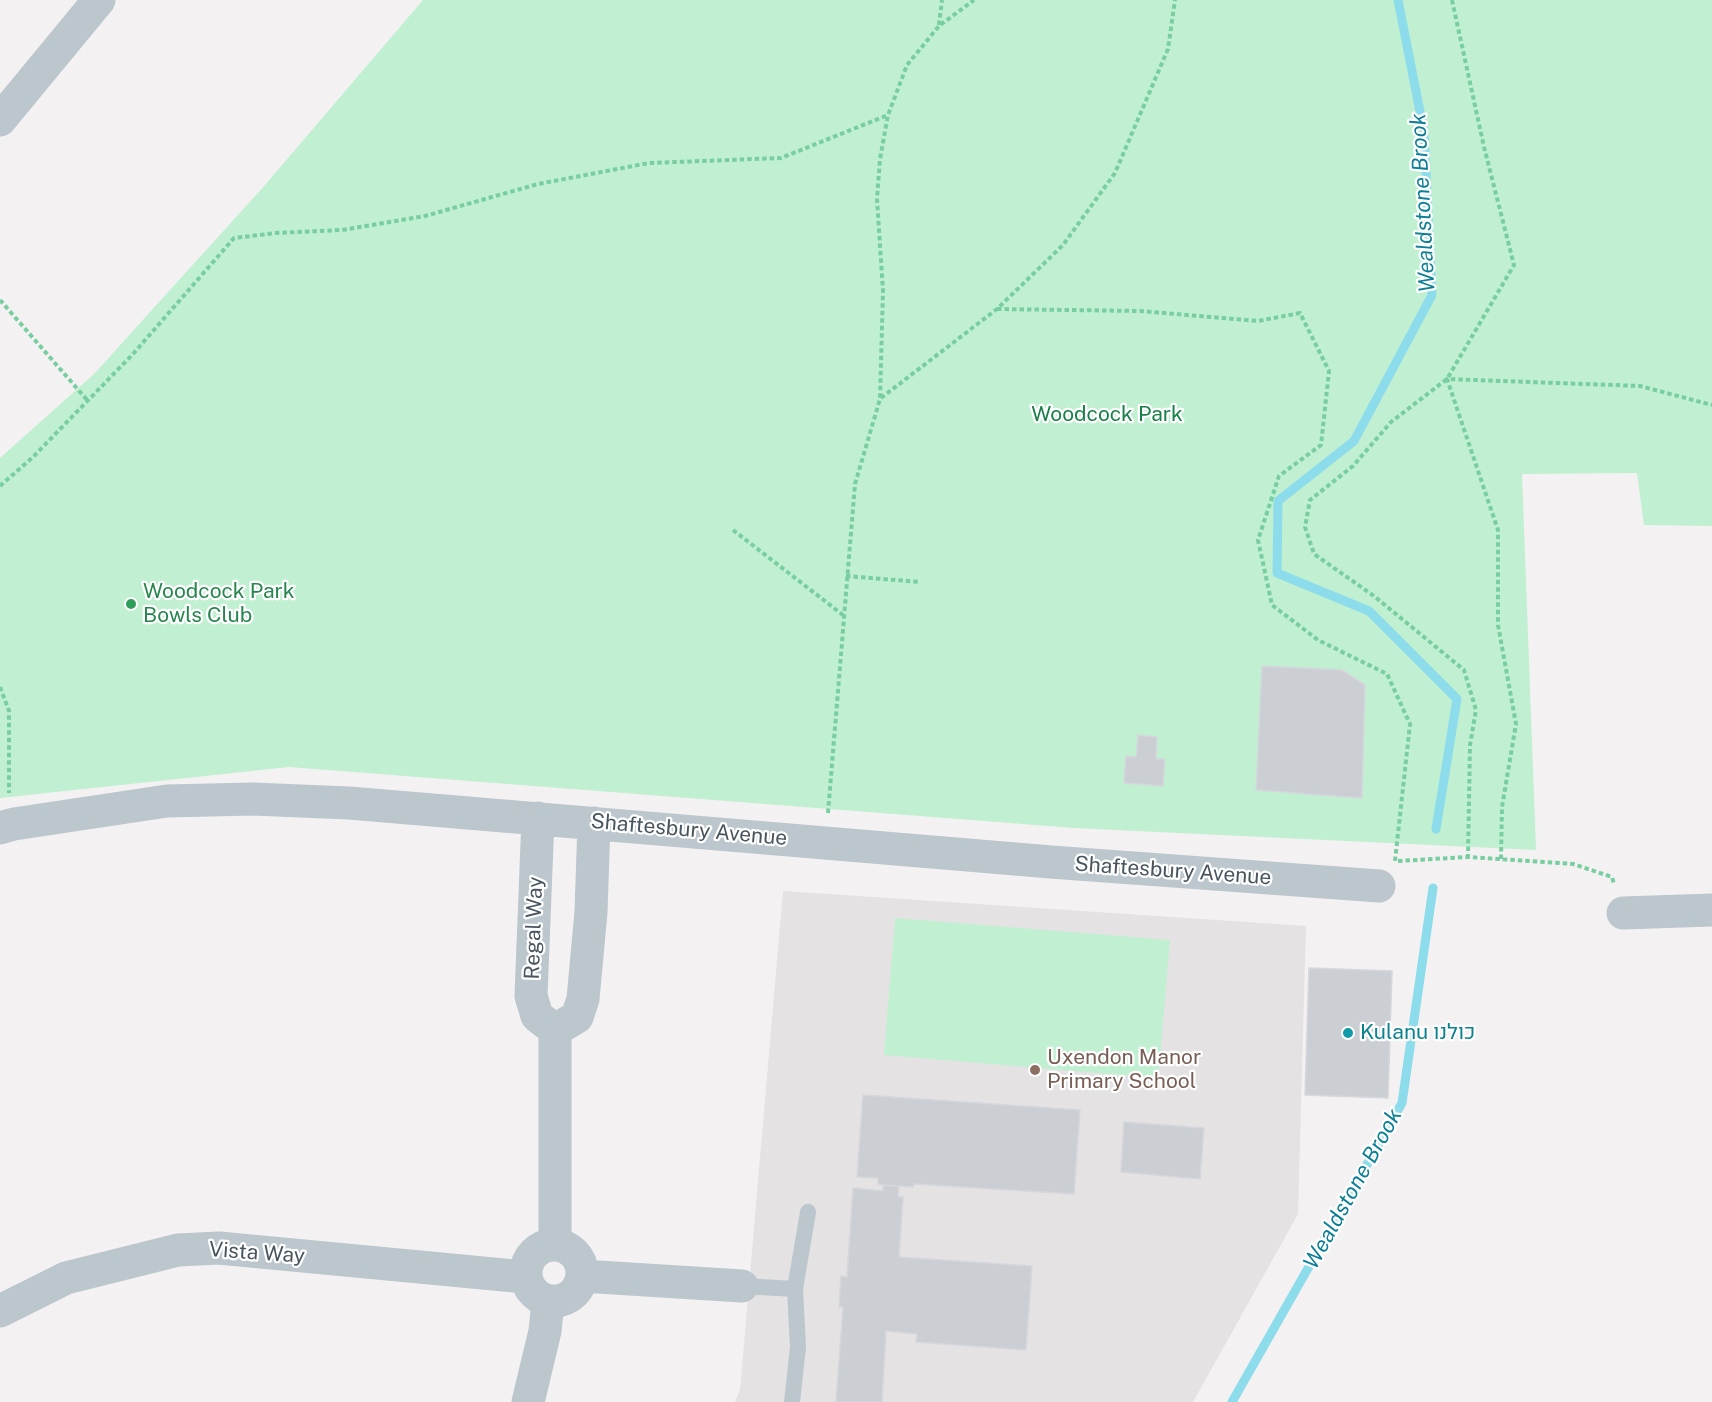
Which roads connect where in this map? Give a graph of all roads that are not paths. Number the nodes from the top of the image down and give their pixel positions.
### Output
1 (99, 0) edge
2 (0, 120) edge
3 (538, 818) junction
4 (594, 823) junction
5 (7, 826) edge
6 (1387, 874) road end
7 (1712, 910) edge
8 (1623, 913) road end
9 (555, 1029) junction
10 (808, 1212) dead end
11 (555, 1245) junction
12 (582, 1276) junction
13 (525, 1277) junction
14 (742, 1286) joint
15 (795, 1289) junction
16 (548, 1302) junction
17 (0, 1311) edge
18 (528, 1402) edge
19 (792, 1402) edge

1 - 2 street
3 - 4 street, Shaftesbury Avenue
3 - 5 street, Shaftesbury Avenue
3 - 9 street, Regal Way
4 - 6 street, Shaftesbury Avenue
4 - 9 street
7 - 8 street
9 - 11 street
10 - 15 lane
11 - 12 street
11 - 13 street
12 - 14 street
12 - 16 street
13 - 16 street
13 - 17 street, Vista Way
14 - 15 lane
15 - 19 lane
16 - 18 street

